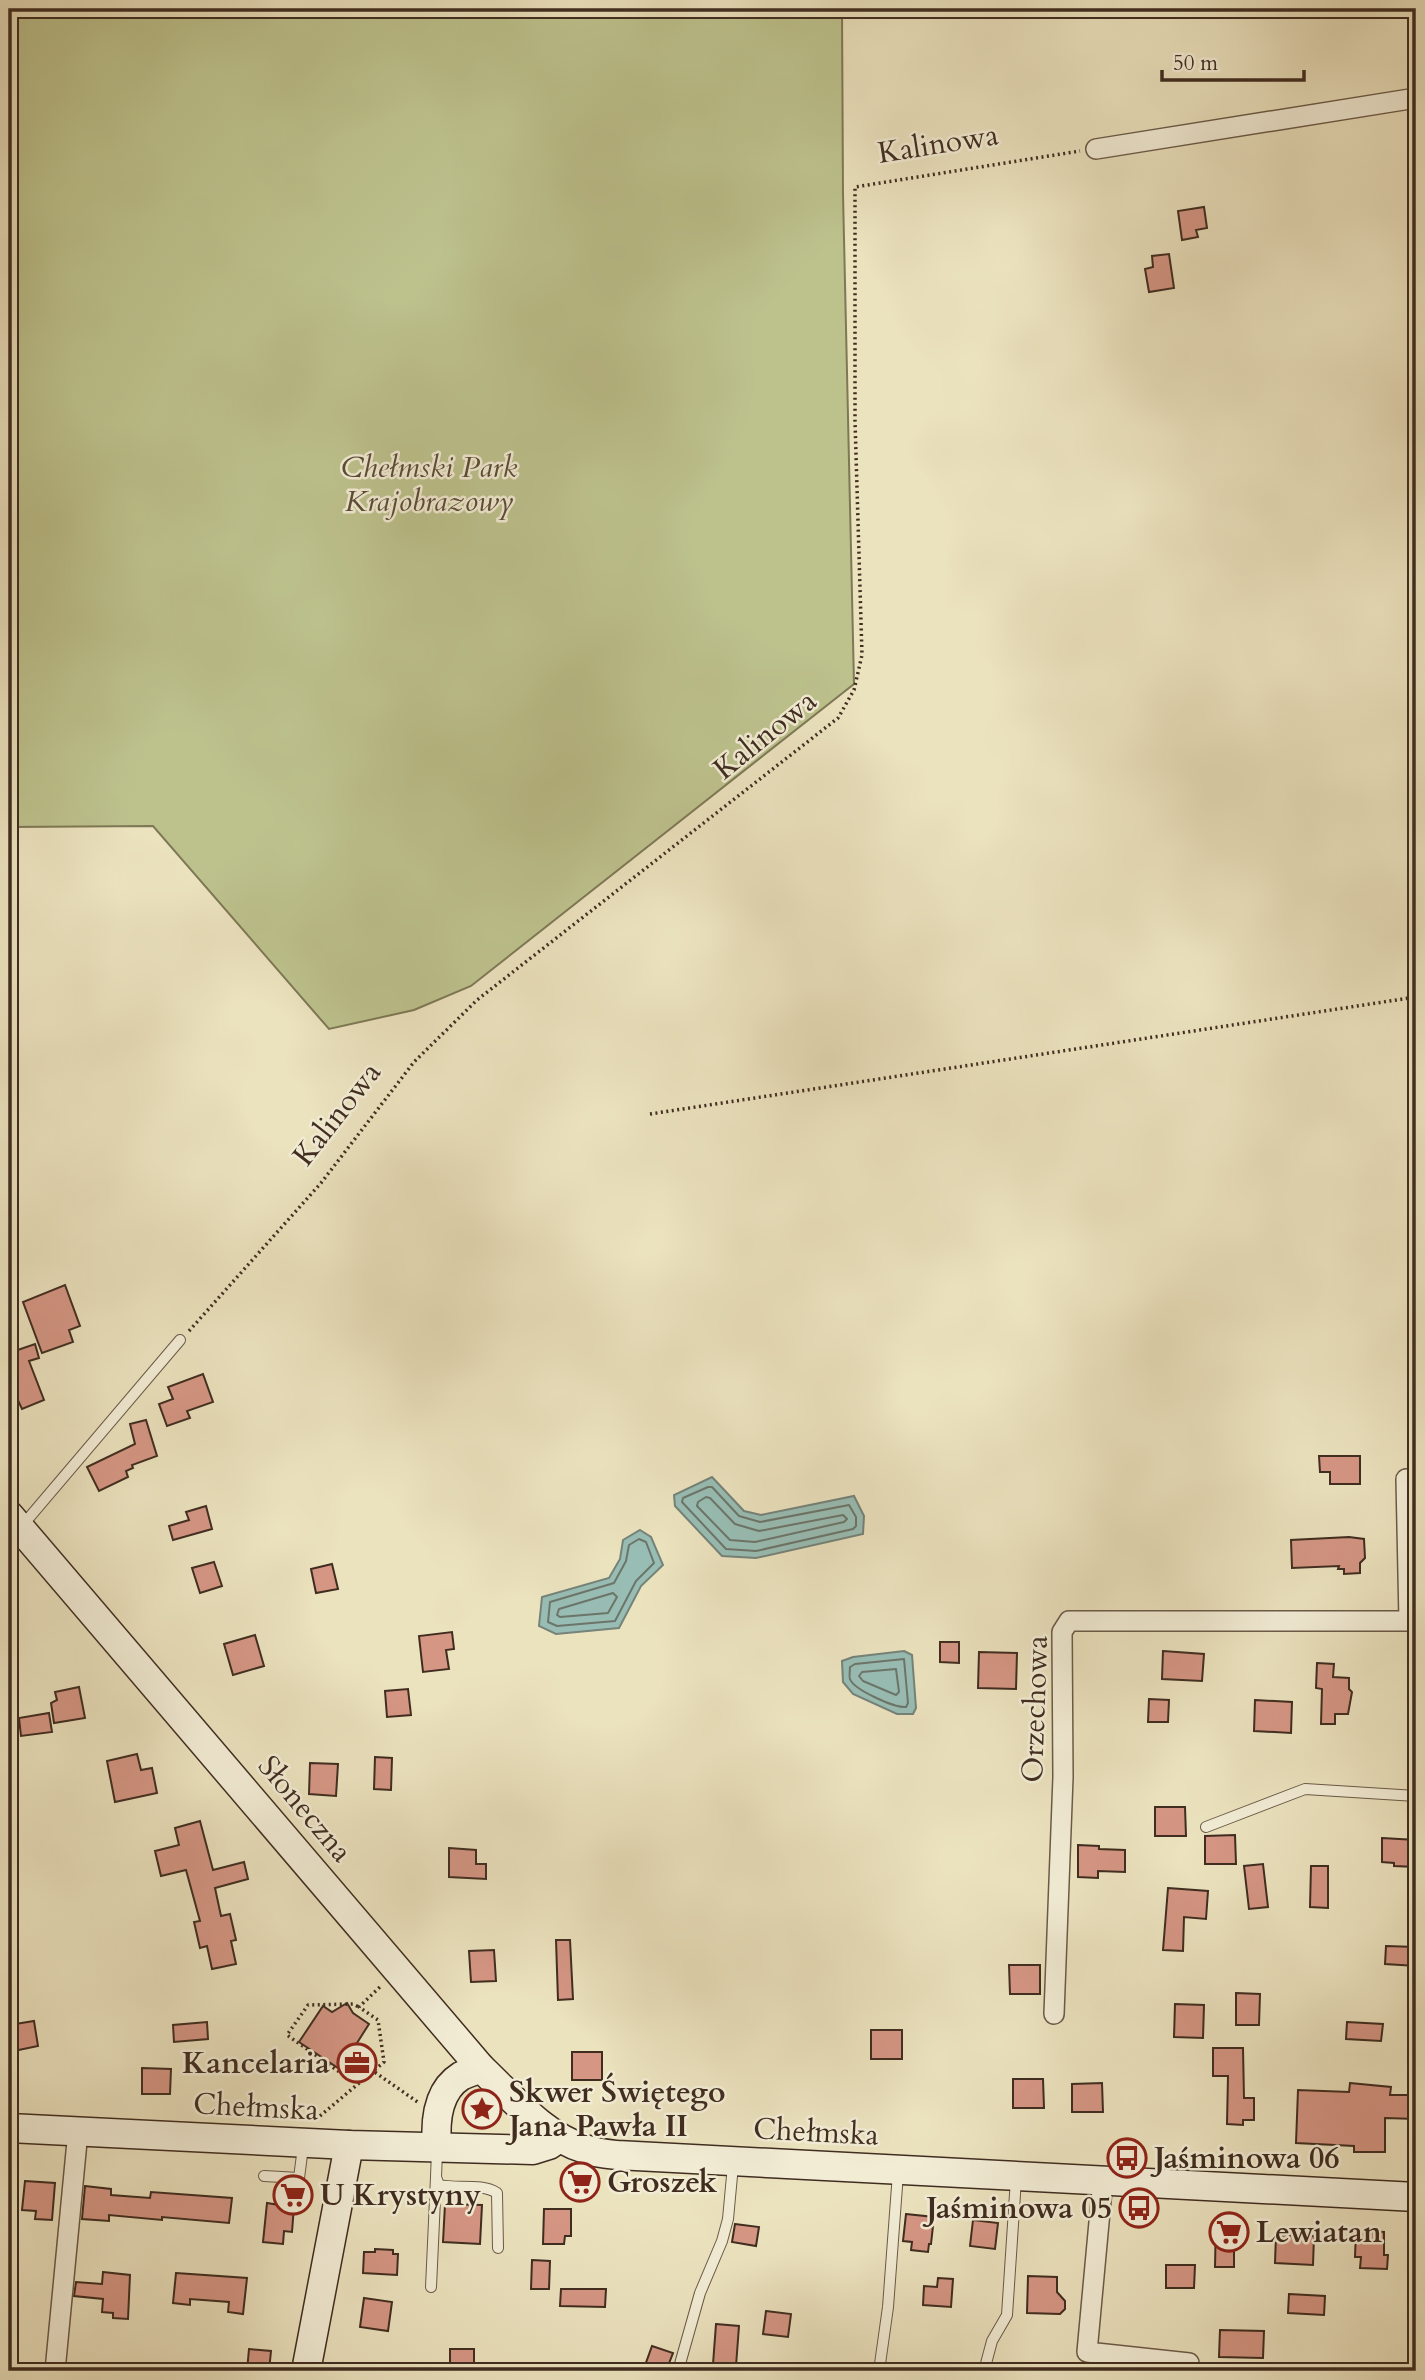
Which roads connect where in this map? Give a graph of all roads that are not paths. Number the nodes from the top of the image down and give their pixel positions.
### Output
1 (1416, 99) edge
2 (1096, 149) road end
3 (180, 1340) road end
4 (1406, 1479) dead end
5 (15, 1522) edge
6 (1413, 1621) edge
7 (1416, 1796) edge
8 (1206, 1827) dead end
9 (1054, 2014) dead end
10 (481, 2068) junction
11 (9, 2128) edge
12 (78, 2132) junction
13 (559, 2138) junction
14 (304, 2143) junction
15 (349, 2145) junction
16 (437, 2147) junction
17 (734, 2161) junction
18 (898, 2169) junction
19 (1016, 2175) junction
20 (264, 2176) dead end
21 (436, 2177) junction
22 (1103, 2179) junction
23 (1416, 2197) edge
24 (498, 2248) dead end
25 (430, 2287) dead end
26 (1189, 2363) dead end
27 (55, 2371) edge
28 (306, 2371) edge
29 (678, 2371) edge
30 (879, 2371) edge
31 (984, 2371) edge

1 - 2 street
3 - 5 lane
4 - 6 street, Orzechowa
5 - 10 main road, Słoneczna
6 - 9 street, Orzechowa
7 - 8 lane
10 - 13 main road, Słoneczna
10 - 16 main road
11 - 12 main road, Chełmska
12 - 14 main road, Chełmska
12 - 27 street
13 - 16 main road, Chełmska
13 - 17 main road, Chełmska
14 - 15 main road, Chełmska
14 - 20 lane
15 - 16 main road, Chełmska
15 - 28 main road
16 - 21 lane
17 - 18 main road, Chełmska
17 - 29 lane
18 - 19 main road, Chełmska
18 - 30 lane
19 - 22 main road, Chełmska
19 - 31 lane
21 - 24 lane
21 - 25 lane
22 - 23 main road, Chełmska
22 - 26 street

